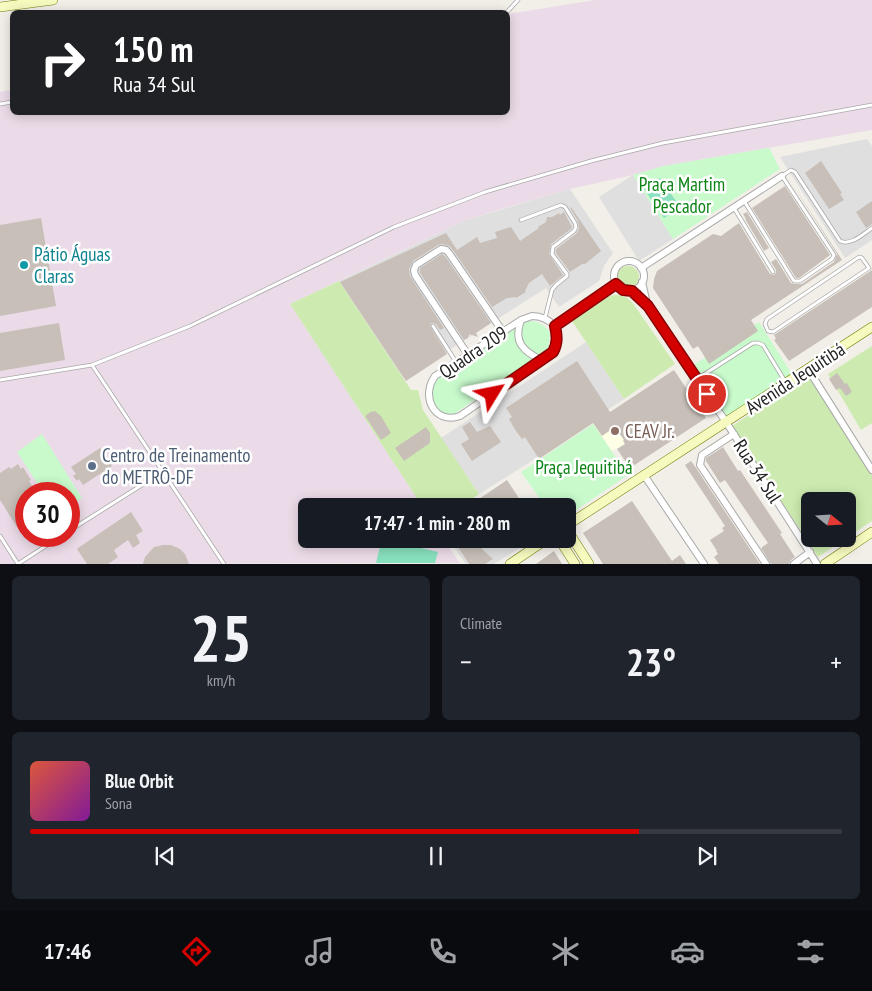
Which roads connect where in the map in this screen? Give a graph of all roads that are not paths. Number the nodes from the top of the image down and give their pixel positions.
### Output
1 (53, 0) edge
2 (518, 0) edge
3 (0, 7) edge
4 (509, 10) edge
5 (872, 105) edge
6 (782, 176) junction
7 (744, 201) junction
8 (734, 208) junction
9 (521, 220) dead end
10 (872, 228) edge
11 (641, 268) junction
12 (869, 268) junction
13 (773, 272) dead end
14 (872, 273) edge
15 (642, 282) junction
16 (616, 284) junction
17 (632, 291) junction
18 (648, 306) junction
19 (545, 318) junction
20 (521, 320) junction
21 (433, 326) dead end
22 (555, 326) junction
23 (872, 327) edge
24 (503, 332) junction
25 (468, 355) junction
26 (541, 360) junction
27 (457, 362) junction
28 (92, 365) junction
29 (808, 370) junction
30 (697, 379) junction
31 (0, 380) edge
32 (786, 384) junction
33 (726, 422) junction
34 (734, 434) junction
35 (872, 470) edge
36 (164, 471) junction
37 (644, 475) junction
38 (576, 520) edge
39 (80, 524) edge
40 (872, 532) edge
41 (0, 536) edge
42 (576, 544) edge
43 (44, 547) edge
44 (534, 548) edge
45 (564, 548) edge
46 (810, 552) junction
47 (224, 563) edge
48 (587, 563) edge
49 (18, 564) edge
50 (510, 564) edge
51 (575, 564) edge
52 (704, 564) edge
53 (766, 564) edge
54 (794, 564) edge
55 (817, 564) edge
56 (825, 564) edge

1 - 3 street
2 - 4 lane
5 - 28 lane
6 - 7 street
6 - 7 lane
6 - 10 lane
7 - 8 street
8 - 11 street
8 - 13 lane
9 - 19 lane
11 - 15 street
11 - 16 street
12 - 12 lane
12 - 14 lane
15 - 17 street
15 - 18 street, Rua 34 Sul
16 - 17 street
16 - 22 street
17 - 18 street, Rua 34 Sul
18 - 30 street, Rua 34 Sul
19 - 20 street, Quadra 209
19 - 22 street
20 - 24 street, Quadra 209
20 - 26 street, Quadra 209
21 - 27 lane
22 - 26 street, Quadra 209
23 - 29 street, Avenida Jequitibá
24 - 25 street, Quadra 209
24 - 25 street
25 - 27 street, Quadra 209
26 - 27 street, Quadra 209
28 - 31 lane
28 - 36 lane
29 - 32 street, Avenida Jequitibá
29 - 35 street
30 - 32 lane
30 - 33 street, Rua 34 Sul
32 - 33 street, Avenida Jequitibá
33 - 34 street, Rua 34 Sul
33 - 37 street, Avenida Jequitibá
34 - 46 street, Rua 34 Sul
34 - 53 street
36 - 39 lane
36 - 47 lane
37 - 38 street, Avenida Jequitibá
37 - 52 street
40 - 56 street
41 - 49 lane
42 - 48 street
43 - 49 lane
44 - 50 street
45 - 51 street
46 - 54 street
46 - 55 street, Rua 34 Sul

